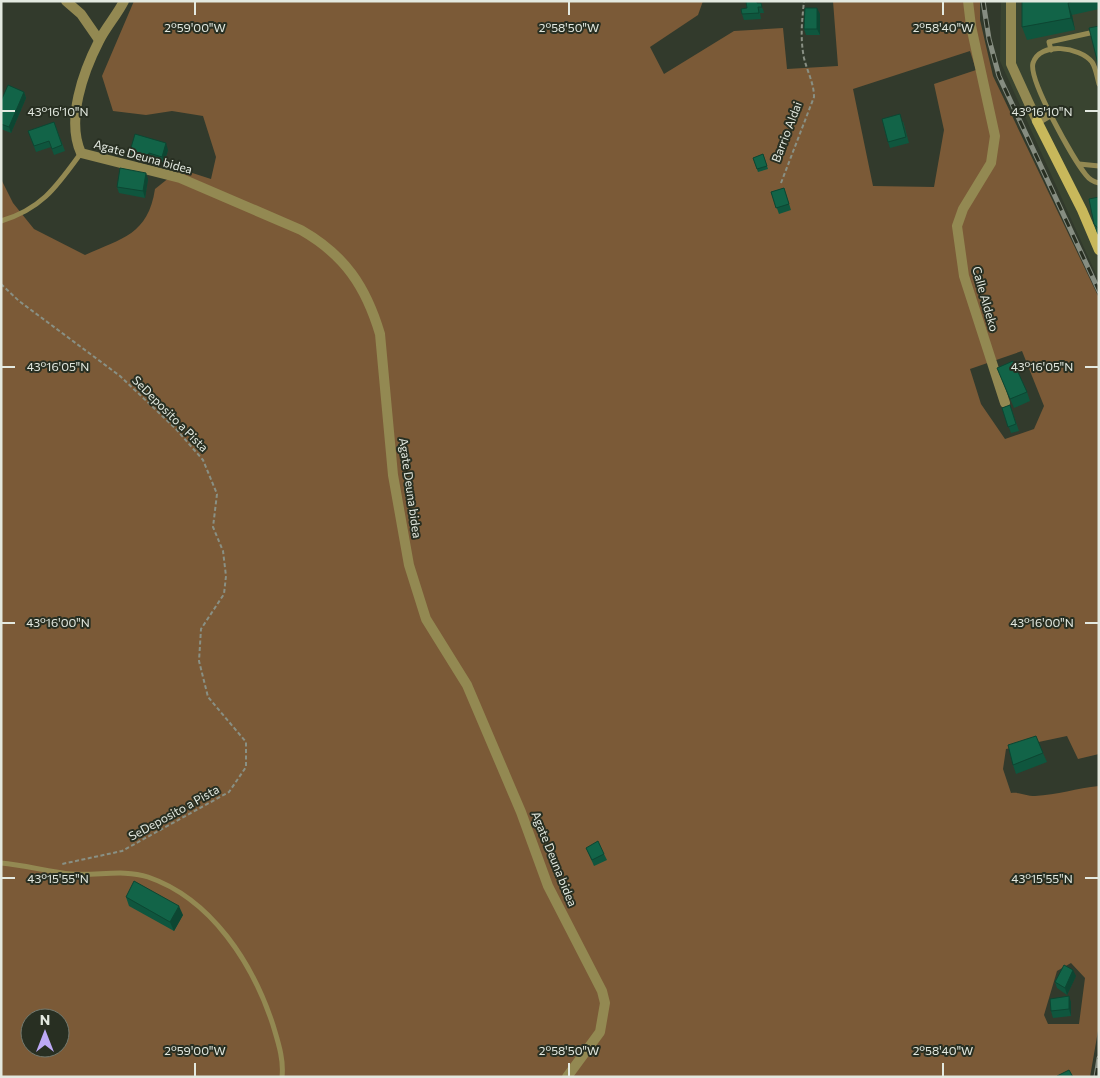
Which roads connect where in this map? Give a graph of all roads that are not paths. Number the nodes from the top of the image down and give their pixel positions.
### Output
1 (66, 1) edge
2 (124, 1) edge
3 (968, 1) edge
4 (1011, 1) edge
5 (1099, 31) edge
6 (99, 40) junction
7 (1051, 50) junction
8 (1099, 84) edge
9 (1049, 114) junction
10 (1037, 121) junction
11 (81, 153) junction
12 (1079, 164) junction
13 (1099, 166) edge
14 (1099, 183) edge
15 (1, 221) edge
16 (1099, 250) edge
17 (1005, 404) dead end
18 (1, 863) edge
19 (282, 1077) edge
20 (567, 1077) edge

1 - 6 street
2 - 6 street, Agate Deuna bidea
3 - 17 street, Calle Aldeko
4 - 10 street
5 - 7 lane
6 - 11 street, Agate Deuna bidea
7 - 8 lane
7 - 9 lane
9 - 10 street
9 - 12 lane
10 - 16 street
11 - 15 lane
11 - 20 street, Agate Deuna bidea
12 - 13 lane
12 - 14 lane
18 - 19 lane

